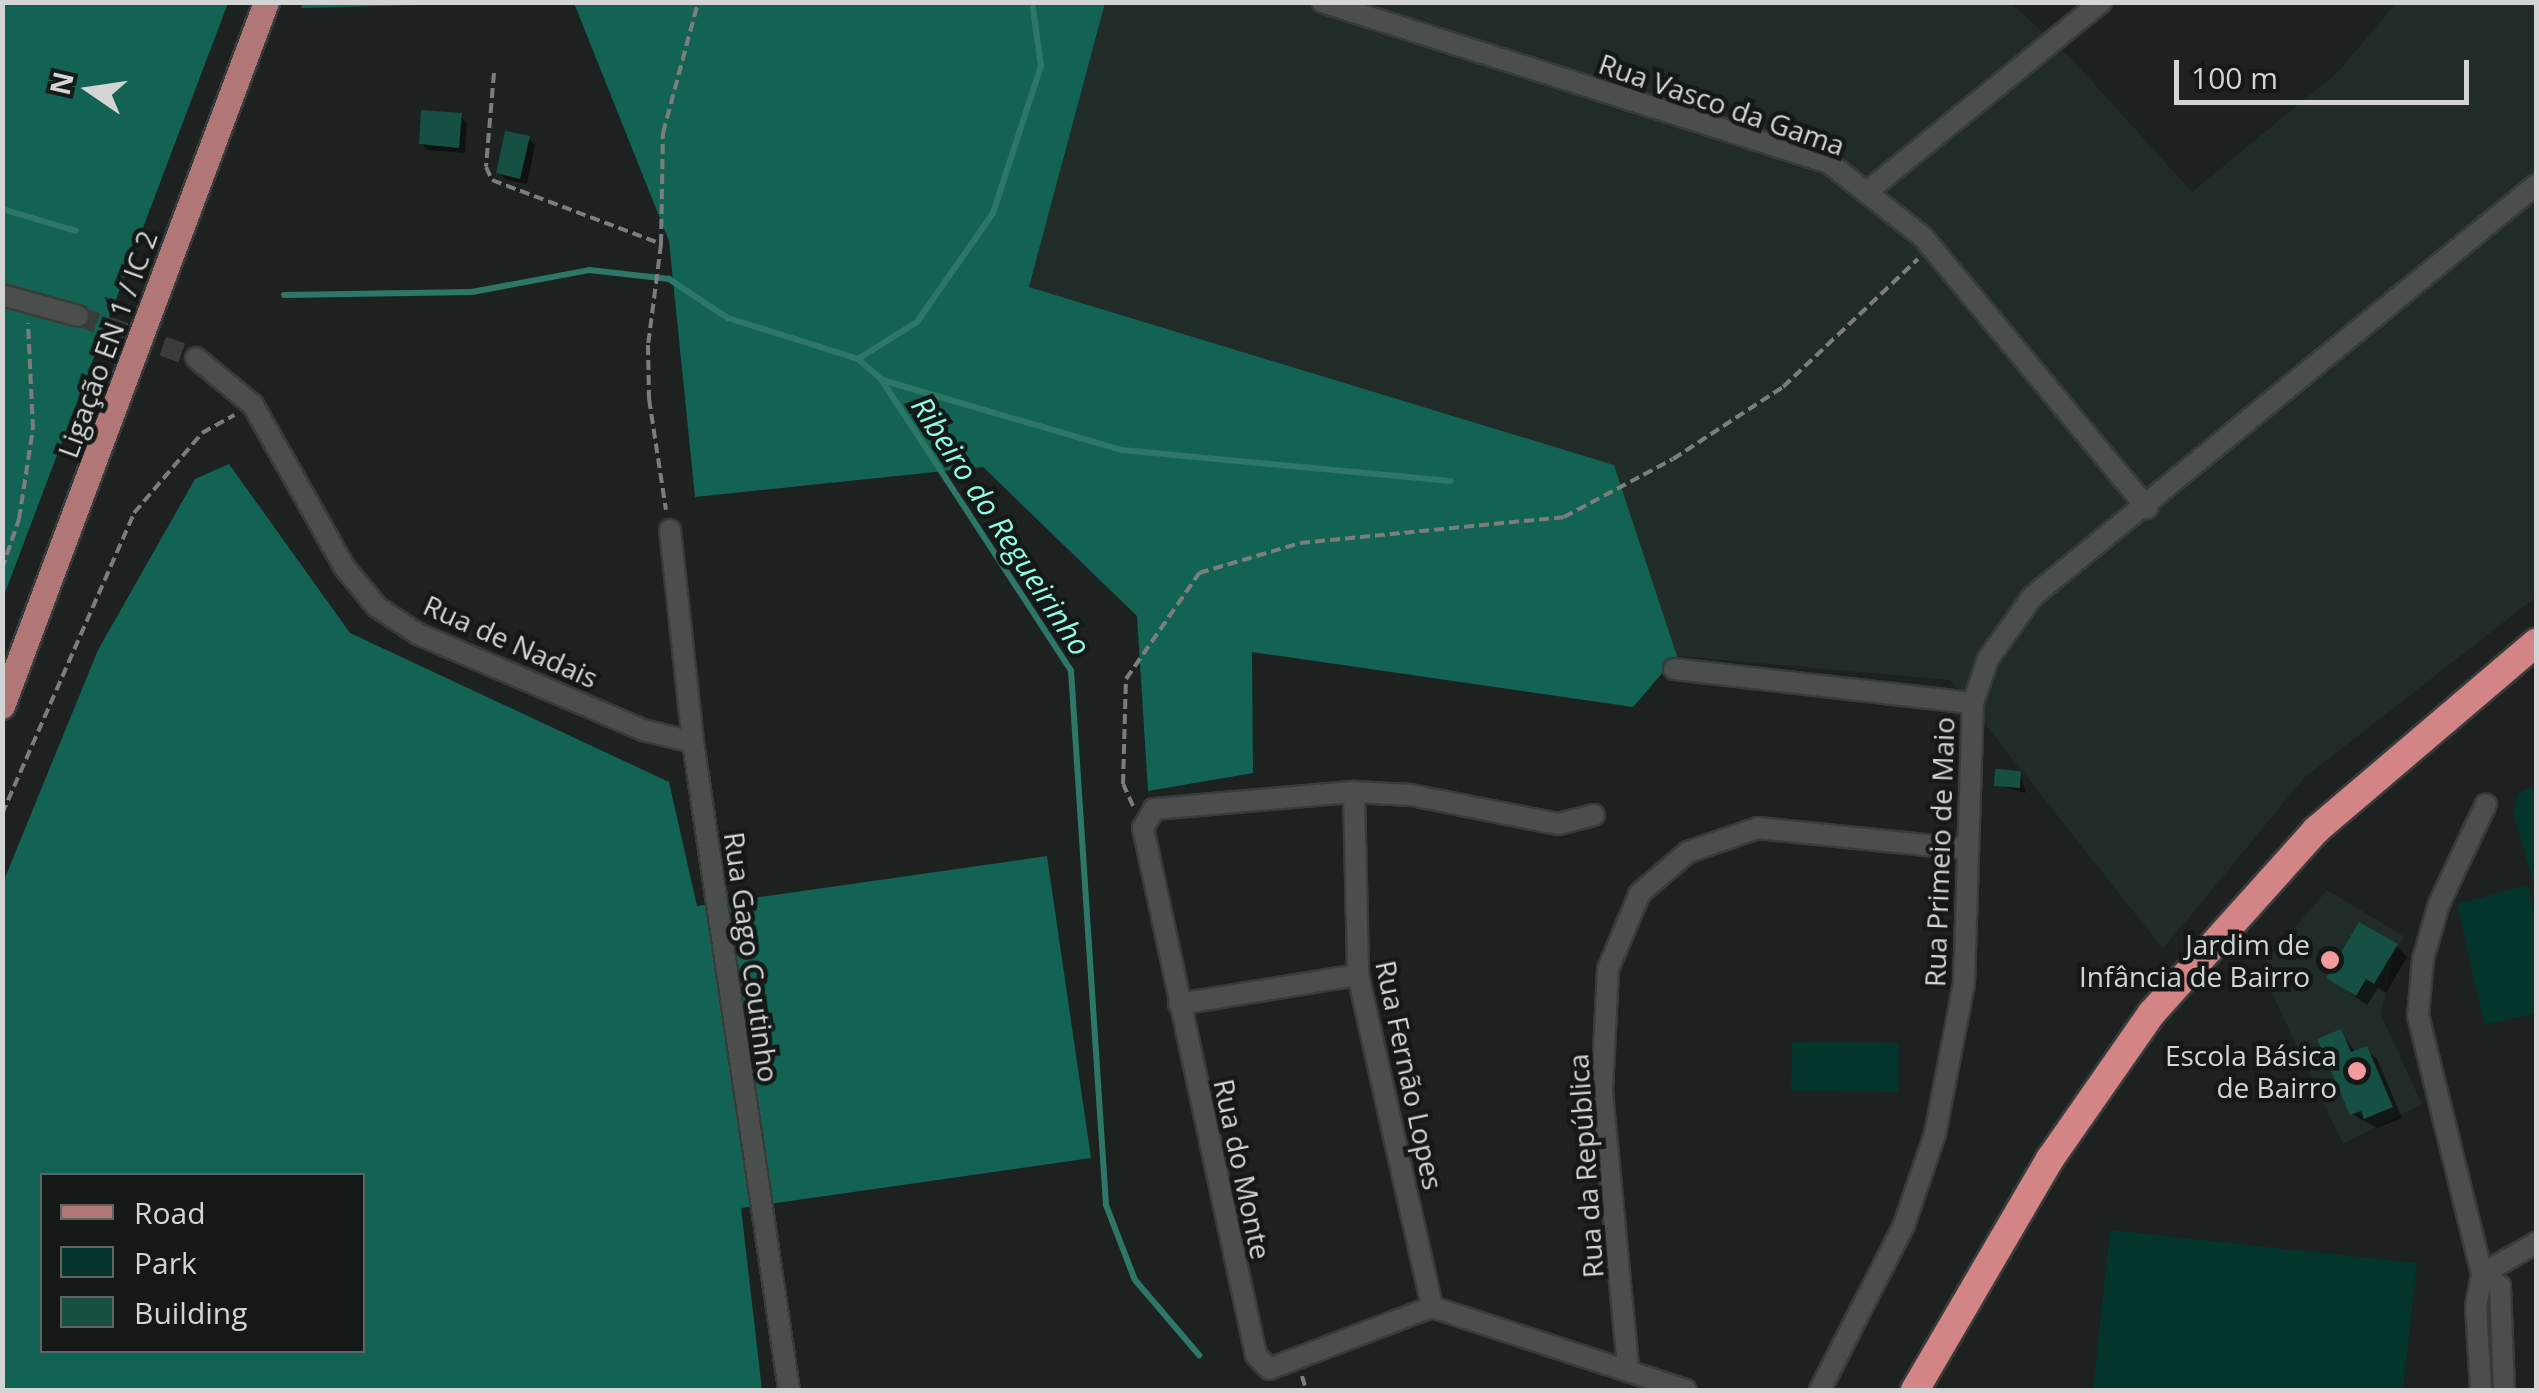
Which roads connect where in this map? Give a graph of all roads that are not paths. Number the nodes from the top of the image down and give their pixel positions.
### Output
1 (266, 2) edge
2 (1322, 2) edge
3 (2101, 2) edge
4 (2536, 185) edge
5 (1869, 190) junction
6 (2, 295) edge
7 (78, 316) tunnel mouth
8 (196, 358) tunnel mouth
9 (2148, 508) junction
10 (670, 530) road end
11 (2536, 643) edge
12 (2536, 660) edge
13 (1674, 668) dead end
14 (1973, 703) junction
15 (2, 706) edge
16 (693, 742) junction
17 (1354, 792) junction
18 (2486, 804) dead end
19 (1594, 815) dead end
20 (1965, 849) junction
21 (1358, 975) junction
22 (1179, 1004) junction
23 (2536, 1242) edge
24 (2482, 1274) junction
25 (1432, 1307) junction
26 (1628, 1367) junction
27 (789, 1390) edge
28 (1686, 1390) edge
29 (1820, 1390) edge
30 (1916, 1390) edge
31 (1931, 1390) edge
32 (2481, 1390) edge
33 (2504, 1390) edge

1 - 15 main road, Ligação EN 1 / IC 2
2 - 5 street, Rua Vasco da Gama
3 - 5 street
4 - 9 street, Rua Primeio de Maio
5 - 9 street, Rua Vasco da Gama
6 - 7 street
8 - 16 street, Rua de Nadais
9 - 14 street, Rua Primeio de Maio
10 - 16 street, Rua Gago Coutinho
11 - 30 highway
12 - 31 highway
13 - 14 street
14 - 20 street, Rua Primeio de Maio
16 - 27 street, Rua Gago Coutinho
17 - 19 street
17 - 21 street, Rua Fernão Lopes
17 - 22 street, Rua do Monte
18 - 24 street
20 - 26 street, Rua da República
20 - 29 street, Rua Primeio de Maio
21 - 22 street
21 - 25 street, Rua Fernão Lopes
22 - 25 street, Rua do Monte
23 - 24 street
24 - 32 street
24 - 33 street
25 - 26 street
26 - 28 street

